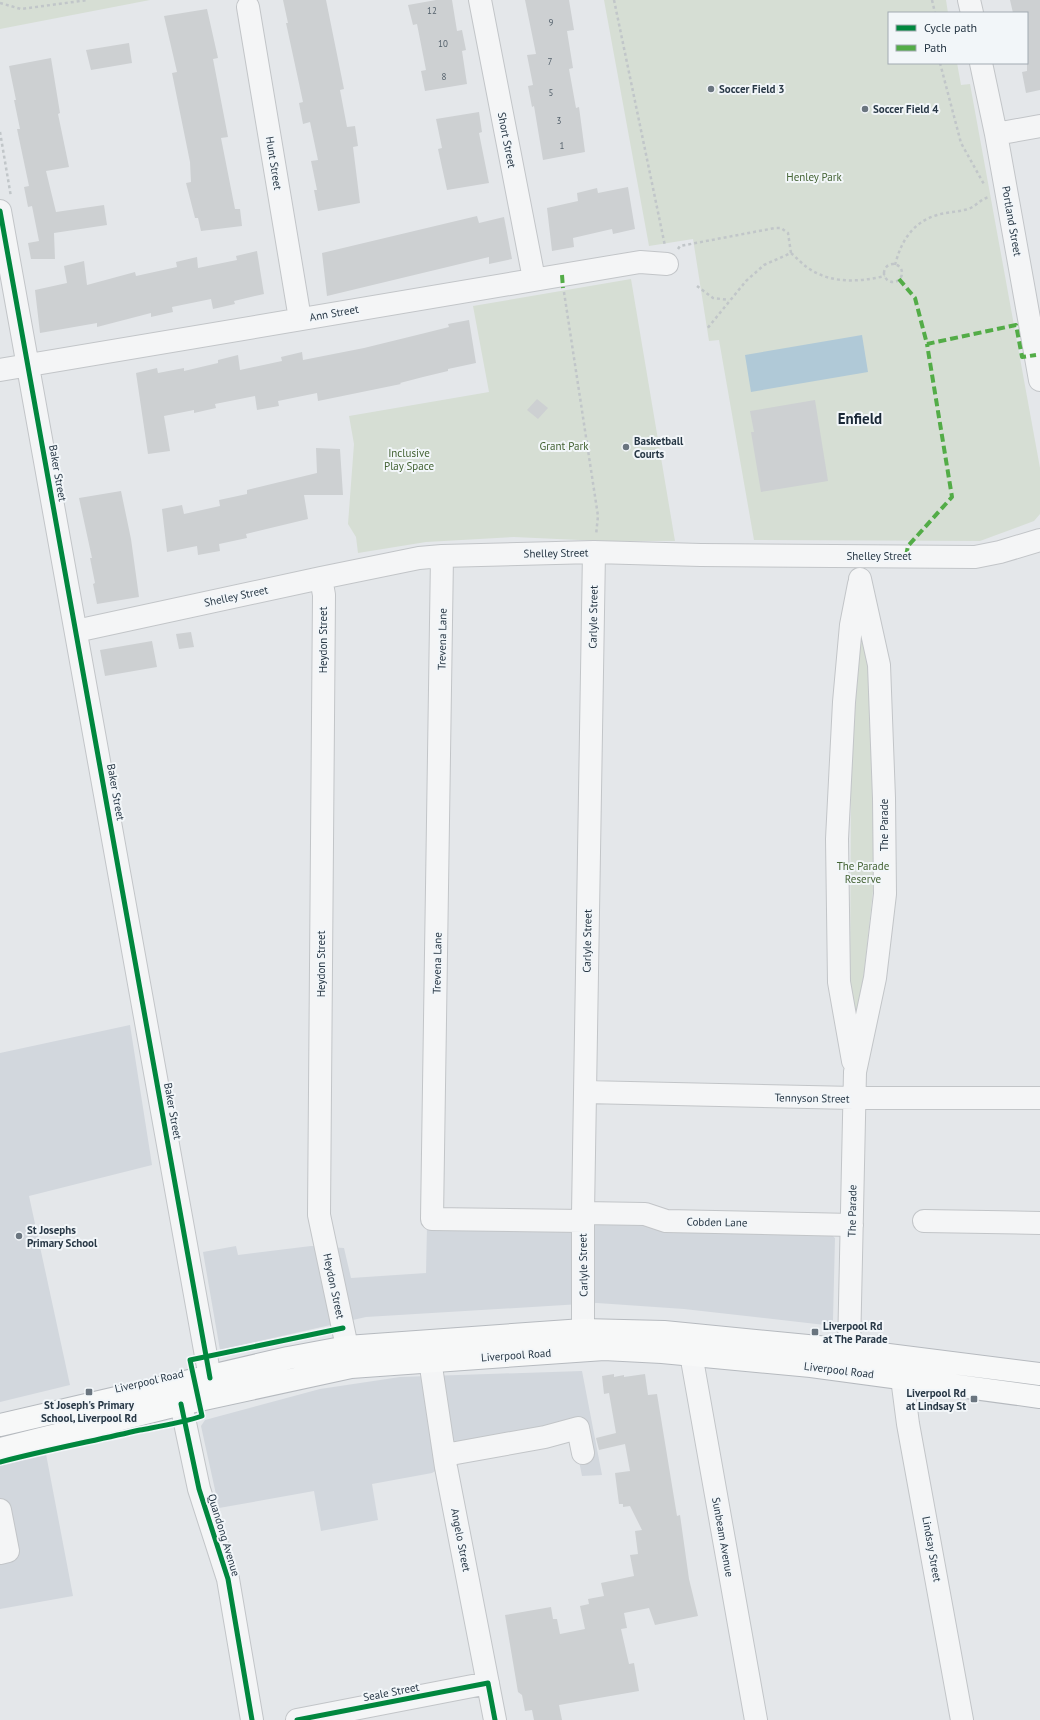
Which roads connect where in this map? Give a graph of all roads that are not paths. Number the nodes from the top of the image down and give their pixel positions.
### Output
1 (480, 0) edge
2 (969, 0) edge
3 (248, 7) dead end
4 (972, 12) edge
5 (981, 64) edge
6 (1040, 126) edge
7 (996, 134) junction
8 (0, 211) edge
9 (666, 255) road end
10 (534, 279) junction
11 (300, 319) junction
12 (1035, 321) edge
13 (29, 365) junction
14 (0, 370) edge
15 (1040, 380) edge
16 (1040, 540) edge
17 (594, 545) junction
18 (442, 556) junction
19 (861, 556) junction
20 (321, 578) junction
21 (860, 579) junction
22 (76, 631) junction
23 (855, 1072) junction
24 (585, 1092) junction
25 (854, 1098) junction
26 (1040, 1098) edge
27 (583, 1217) junction
28 (924, 1221) dead end
29 (1040, 1223) edge
30 (852, 1225) junction
31 (583, 1330) junction
32 (347, 1347) junction
33 (849, 1350) junction
34 (690, 1354) junction
35 (430, 1360) junction
36 (1040, 1374) edge
37 (210, 1378) junction
38 (902, 1378) junction
39 (1040, 1397) edge
40 (182, 1404) junction
41 (0, 1425) edge
42 (0, 1449) edge
43 (583, 1453) dead end
44 (445, 1455) junction
45 (0, 1510) edge
46 (0, 1553) edge
47 (488, 1683) junction
48 (252, 1720) edge
49 (298, 1720) edge
50 (495, 1720) edge
51 (756, 1720) edge
52 (962, 1720) edge

1 - 10 street, Short Street
2 - 4 street
3 - 11 street, Hunt Street
5 - 7 street, Portland Street
6 - 7 street
7 - 12 street, Portland Street
8 - 13 street, Baker Street
9 - 10 street, Ann Street
10 - 11 street, Ann Street
11 - 13 street, Ann Street
12 - 15 street, Portland Street
13 - 14 street, Ann Street
13 - 22 street, Baker Street
16 - 19 street, Shelley Street
17 - 18 street, Shelley Street
17 - 19 street, Shelley Street
17 - 24 street, Carlyle Street
18 - 20 street, Shelley Street
18 - 27 street, Trevena Lane
19 - 21 street, The Parade
20 - 22 street, Shelley Street
20 - 32 street, Heydon Street
21 - 23 street, The Parade
21 - 23 street, The Parade
22 - 37 street, Baker Street
23 - 25 street, The Parade
24 - 25 street, Tennyson Street
24 - 27 street, Carlyle Street
25 - 26 street, Tennyson Street
25 - 30 street, The Parade
27 - 30 street, Cobden Lane
27 - 31 street, Carlyle Street
28 - 29 street
30 - 33 street, The Parade
31 - 32 highway, Liverpool Road
31 - 33 highway, Liverpool Road
32 - 37 highway, Liverpool Road
33 - 36 highway, Liverpool Road
34 - 35 highway, Liverpool Road
34 - 38 highway, Liverpool Road
34 - 51 street, Sunbeam Avenue
35 - 40 highway, Liverpool Road
35 - 44 street, Angelo Street
37 - 41 highway, Liverpool Road
38 - 39 highway, Liverpool Road
38 - 52 street, Lindsay Street
40 - 42 highway, Liverpool Road
40 - 48 street, Quandong Avenue
43 - 44 street
44 - 47 street, Angelo Street
45 - 46 street
47 - 49 street, Seale Street
47 - 50 street, Angelo Street

